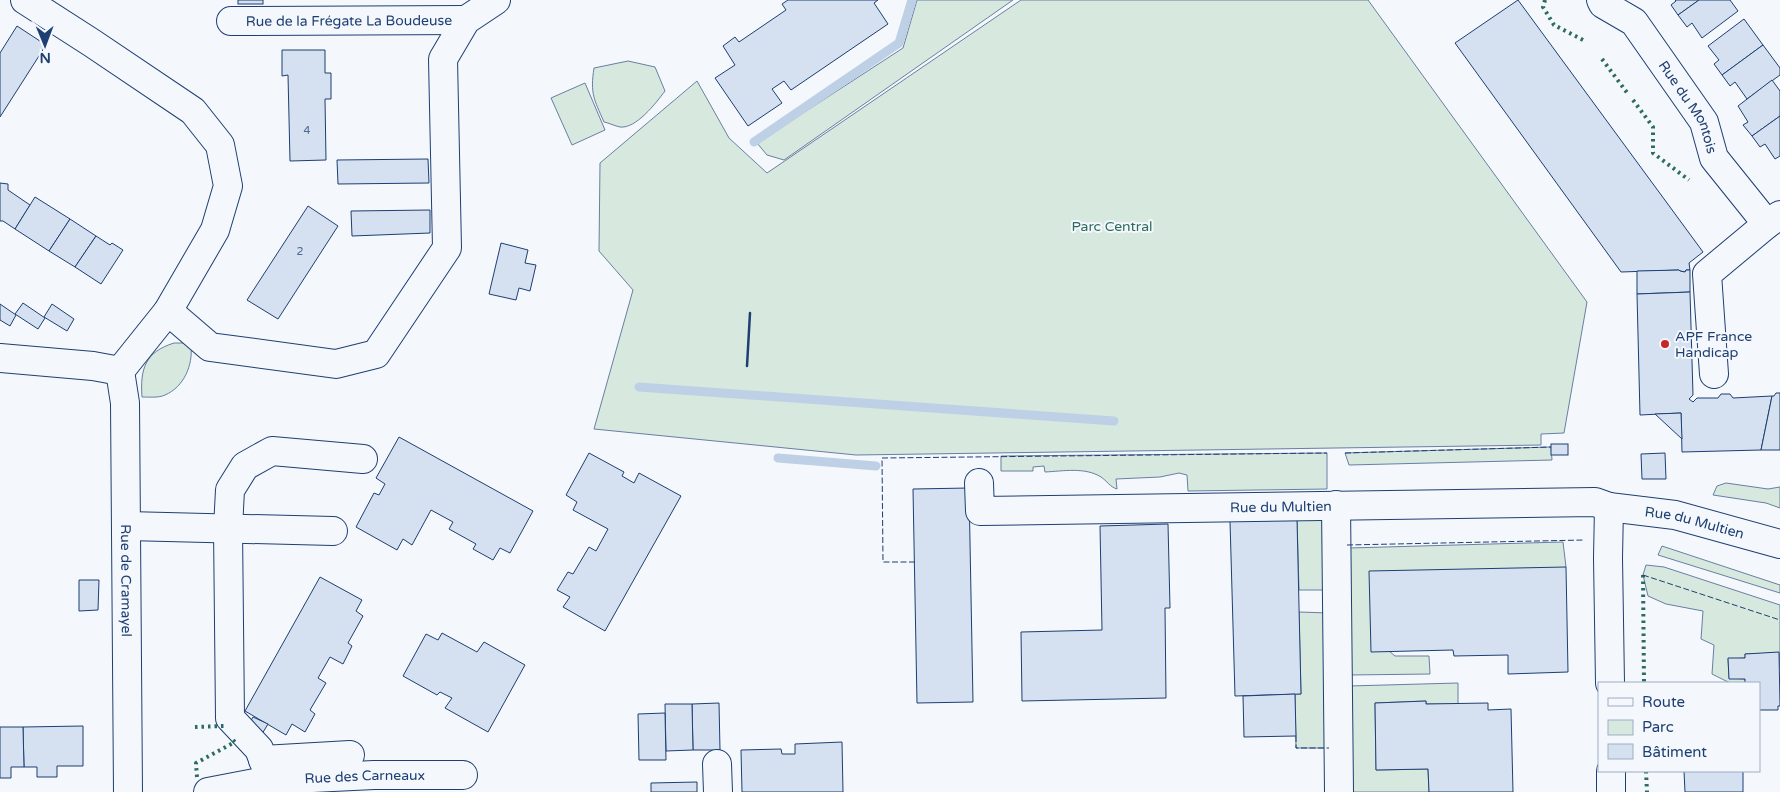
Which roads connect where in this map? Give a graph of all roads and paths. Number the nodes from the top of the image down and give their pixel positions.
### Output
1 (24, 0) edge
2 (496, 0) edge
3 (1600, 0) edge
4 (466, 20) junction
5 (231, 21) dead end
6 (1774, 220) edge
7 (168, 311) junction
8 (0, 358) edge
9 (120, 371) junction
10 (1714, 374) dead end
11 (363, 459) dead end
12 (979, 483) dead end
13 (1336, 505) junction
14 (1609, 507) junction
15 (127, 526) junction
16 (228, 528) junction
17 (333, 530) dead end
18 (1780, 544) edge
19 (1610, 682) edge
20 (350, 755) dead end
21 (717, 764) dead end
22 (267, 770) junction
23 (1611, 772) edge
24 (463, 775) dead end
25 (128, 792) edge
26 (208, 792) edge
27 (718, 792) edge
28 (1339, 792) edge
29 (1612, 792) edge

1 - 7 street
2 - 4 street, Rue de la Frégate La Boudeuse
3 - 6 street, Rue du Montois
4 - 5 street, Rue de la Frégate La Boudeuse
4 - 7 street, Rue de la Frégate La Boudeuse
6 - 10 street
7 - 9 street
8 - 9 street
9 - 15 street, Rue de Cramayel
11 - 16 street
12 - 13 street, Rue du Multien
13 - 14 street, Rue du Multien
13 - 28 street
14 - 18 street, Rue du Multien
14 - 19 street
15 - 16 street
15 - 25 street, Rue de Cramayel
16 - 17 street
16 - 22 street
20 - 22 street, Rue des Carneaux
21 - 27 street
22 - 24 street, Rue des Carneaux
22 - 26 street, Rue des Carneaux
23 - 29 street

